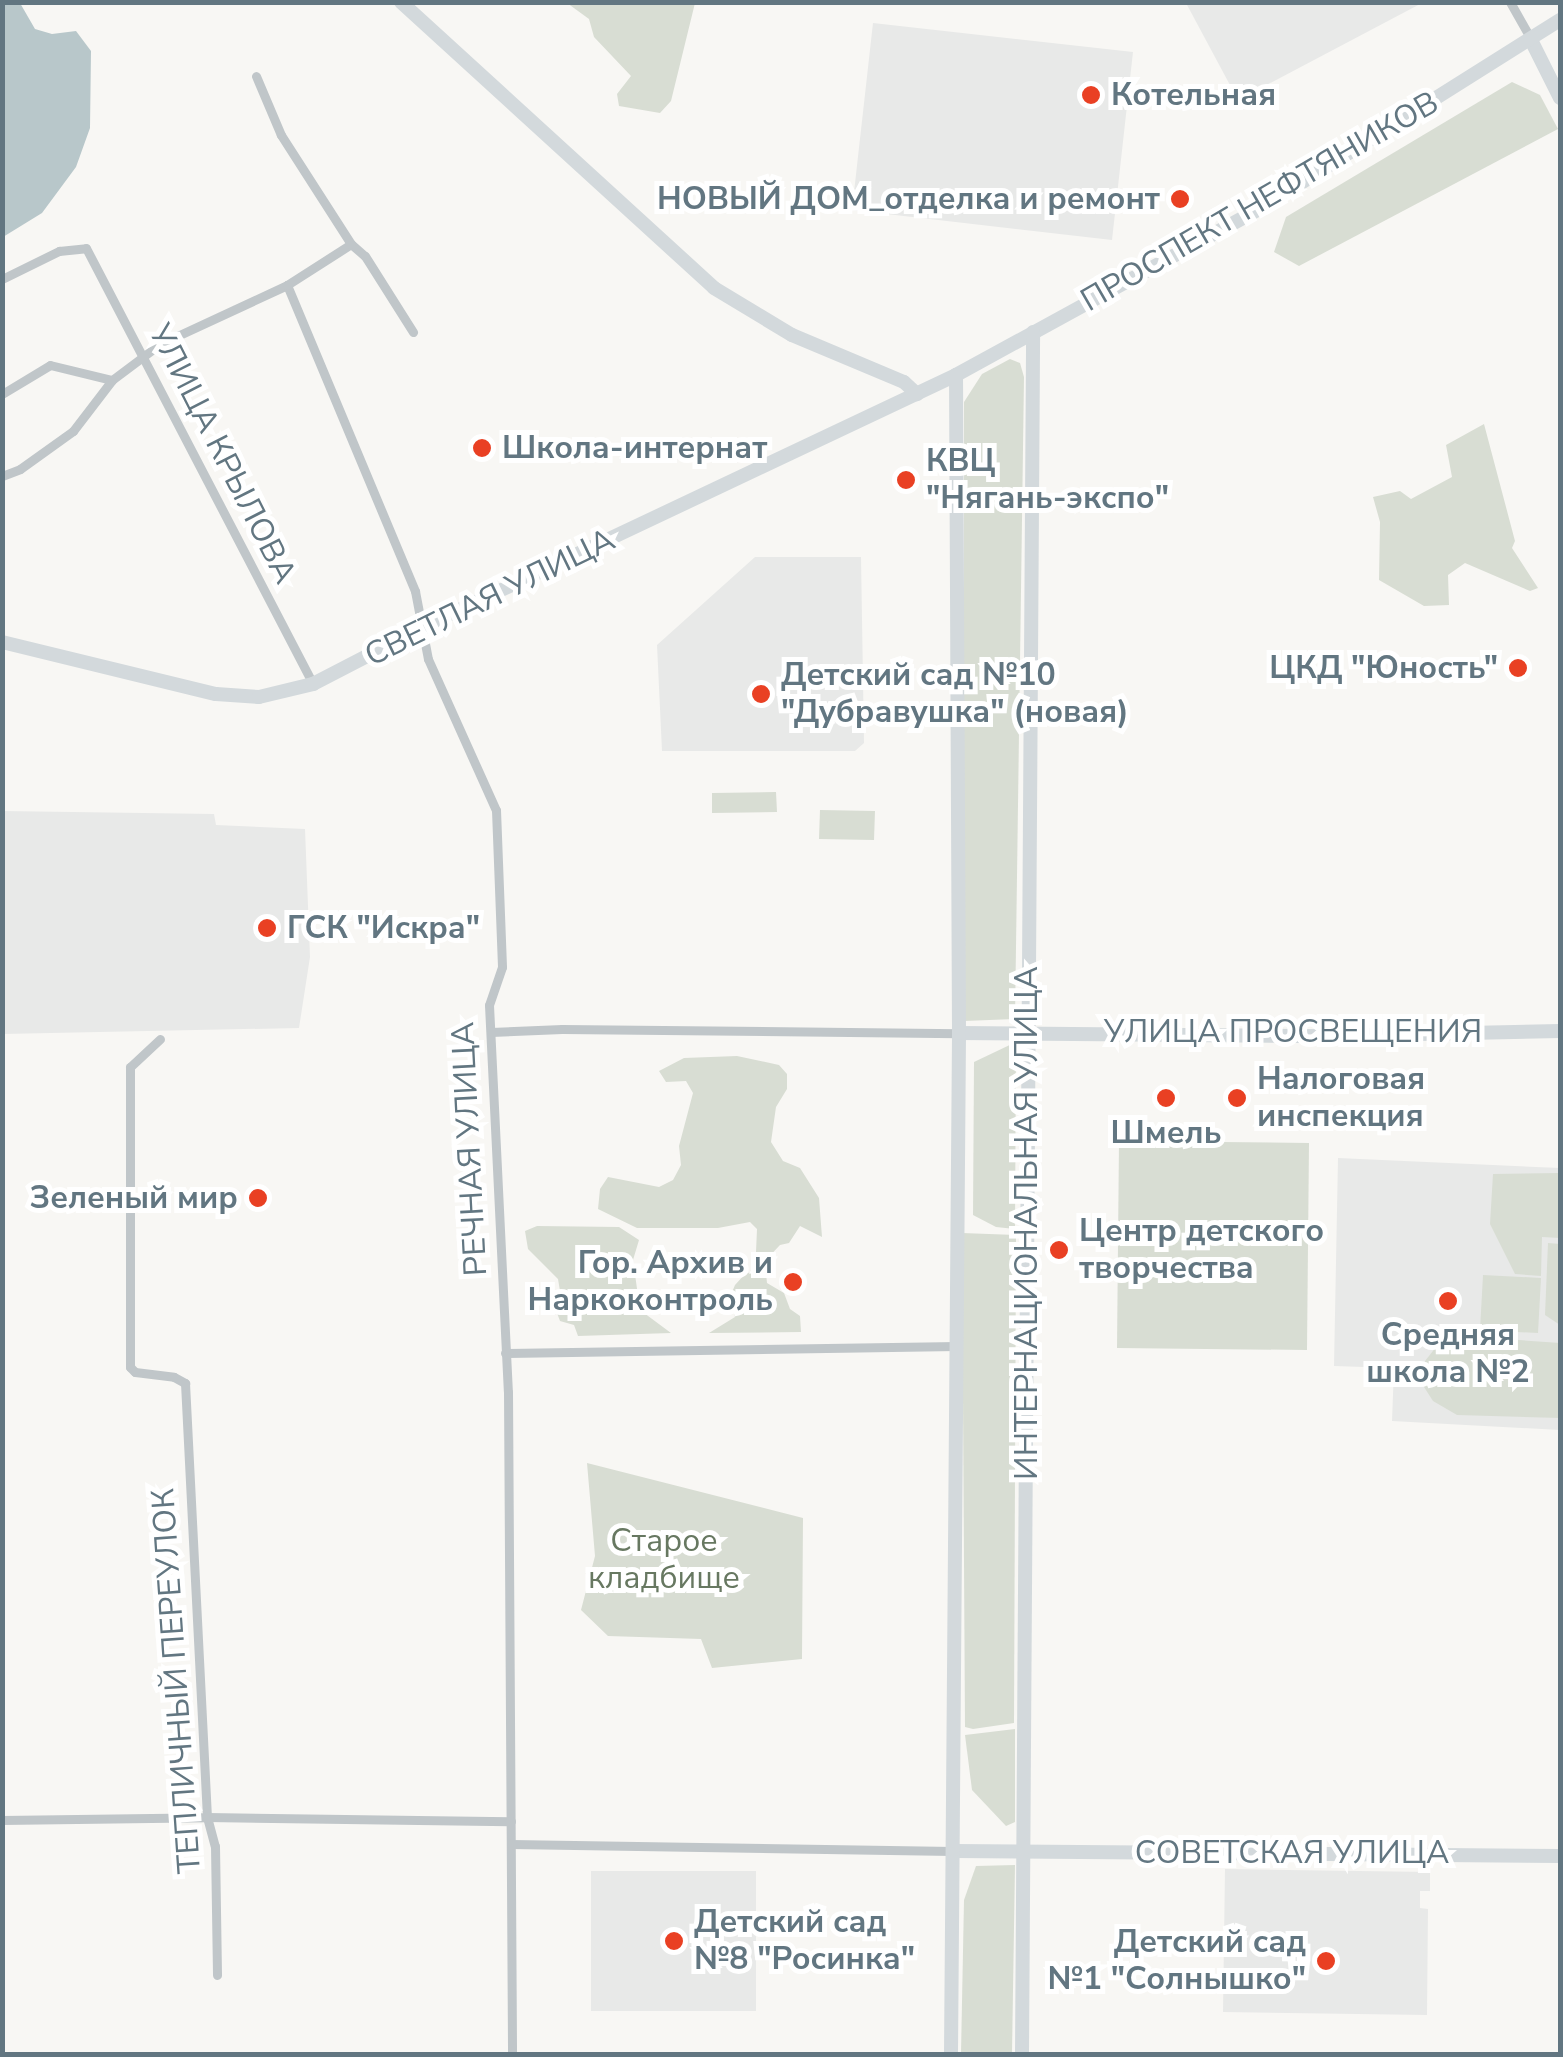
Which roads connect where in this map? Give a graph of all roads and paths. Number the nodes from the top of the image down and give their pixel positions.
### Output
1 (401, 2) edge
2 (1510, 2) edge
3 (1560, 20) edge
4 (1532, 40) junction
5 (256, 76) dead end
6 (1560, 98) edge
7 (351, 244) junction
8 (2, 279) edge
9 (287, 285) junction
10 (414, 332) dead end
11 (1033, 332) junction
12 (143, 356) junction
13 (956, 376) junction
14 (112, 380) junction
15 (2, 394) edge
16 (917, 394) junction
17 (2, 476) edge
18 (423, 627) junction
19 (2, 642) edge
20 (313, 684) junction
21 (1560, 1031) edge
22 (491, 1032) junction
23 (1026, 1032) junction
24 (958, 1033) junction
25 (160, 1039) dead end
26 (957, 1346) junction
27 (504, 1353) junction
28 (207, 1817) junction
29 (2, 1820) edge
30 (511, 1821) junction
31 (511, 1844) junction
32 (955, 1851) junction
33 (1023, 1851) junction
34 (1560, 1856) edge
35 (217, 1975) dead end
36 (512, 2054) edge
37 (952, 2054) edge
38 (1022, 2054) edge

1 - 16 main road
2 - 4 street
3 - 4 main road, ПРОСПЕКТ НЕФТЯНИКОВ
4 - 6 main road
4 - 11 main road, ПРОСПЕКТ НЕФТЯНИКОВ
5 - 7 street
7 - 9 street
7 - 10 street
8 - 12 street, УЛИЦА КРЫЛОВА
9 - 12 street
9 - 18 street, РЕЧНАЯ УЛИЦА
11 - 13 main road, ПРОСПЕКТ НЕФТЯНИКОВ
11 - 23 main road, ИНТЕРНАЦИОНАЛЬНАЯ УЛИЦА
12 - 14 street
12 - 20 street, УЛИЦА КРЫЛОВА
13 - 16 main road, СВЕТЛАЯ УЛИЦА
13 - 24 main road
14 - 15 street
14 - 17 street
16 - 18 main road, СВЕТЛАЯ УЛИЦА
18 - 20 main road, СВЕТЛАЯ УЛИЦА
18 - 22 street, РЕЧНАЯ УЛИЦА
19 - 20 main road, СВЕТЛАЯ УЛИЦА
21 - 23 main road, УЛИЦА ПРОСВЕЩЕНИЯ
22 - 24 street
22 - 27 street, РЕЧНАЯ УЛИЦА
23 - 24 main road, УЛИЦА ПРОСВЕЩЕНИЯ
23 - 33 main road, ИНТЕРНАЦИОНАЛЬНАЯ УЛИЦА
24 - 26 main road
25 - 28 street, ТЕПЛИЧНЫЙ ПЕРЕУЛОК
26 - 27 street
26 - 32 main road
27 - 30 street, РЕЧНАЯ УЛИЦА
28 - 29 street
28 - 30 street
28 - 35 street, ТЕПЛИЧНЫЙ ПЕРЕУЛОК
30 - 31 street, РЕЧНАЯ УЛИЦА
31 - 32 street
31 - 36 street, РЕЧНАЯ УЛИЦА
32 - 33 main road, СОВЕТСКАЯ УЛИЦА
32 - 37 main road
33 - 34 main road, СОВЕТСКАЯ УЛИЦА
33 - 38 main road, ИНТЕРНАЦИОНАЛЬНАЯ УЛИЦА

